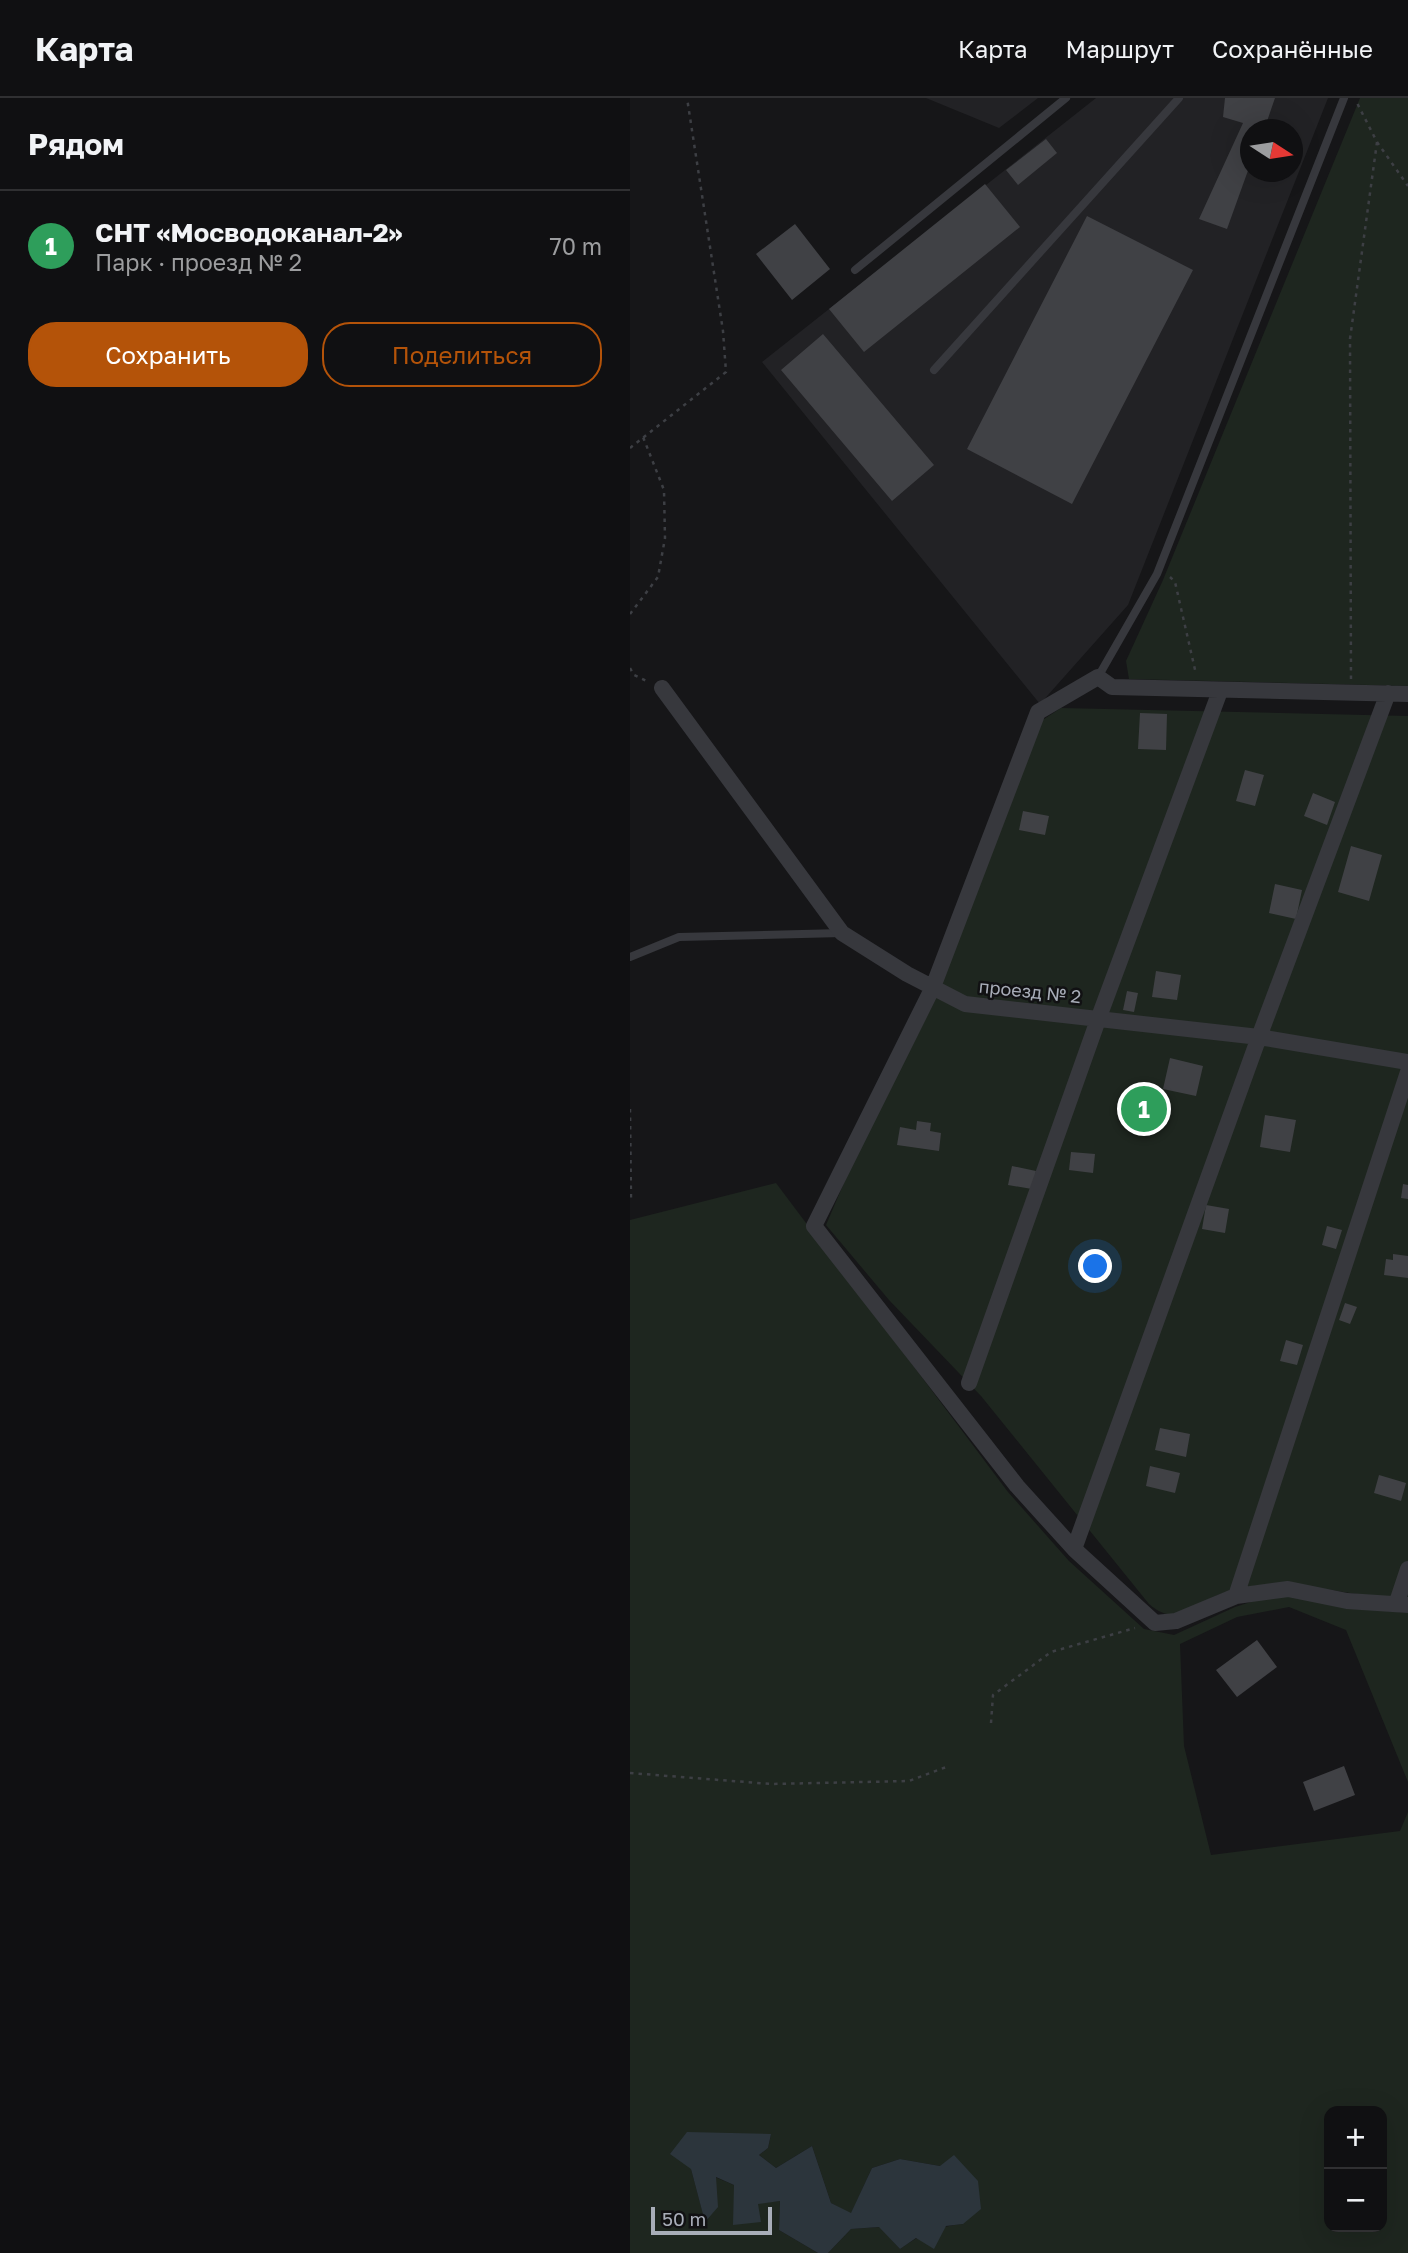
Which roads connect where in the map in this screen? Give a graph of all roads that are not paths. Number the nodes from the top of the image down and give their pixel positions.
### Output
1 (1066, 98) edge
2 (1179, 98) edge
3 (1344, 98) edge
4 (855, 270) dead end
5 (934, 370) dead end
6 (1098, 677) junction
7 (662, 688) road end
8 (1220, 691) junction
9 (1388, 693) junction
10 (1408, 694) edge
11 (842, 933) junction
12 (630, 957) edge
13 (933, 987) junction
14 (1099, 1017) junction
15 (1259, 1037) junction
16 (1408, 1062) edge
17 (1408, 1072) edge
18 (969, 1383) dead end
19 (1074, 1549) junction
20 (1408, 1569) edge
21 (1236, 1596) junction
22 (1403, 1604) edge

1 - 4 lane
2 - 5 lane
3 - 6 lane
6 - 8 street
6 - 13 street
7 - 11 street, проезд № 2
8 - 9 street
8 - 14 street
9 - 10 street
9 - 15 street
11 - 12 lane
11 - 13 street, проезд № 2
13 - 14 street, проезд № 2
13 - 19 street
14 - 15 street, проезд № 2
14 - 18 street
15 - 16 street, проезд № 2
15 - 19 street
17 - 21 street
19 - 21 street
20 - 22 street
21 - 22 street

